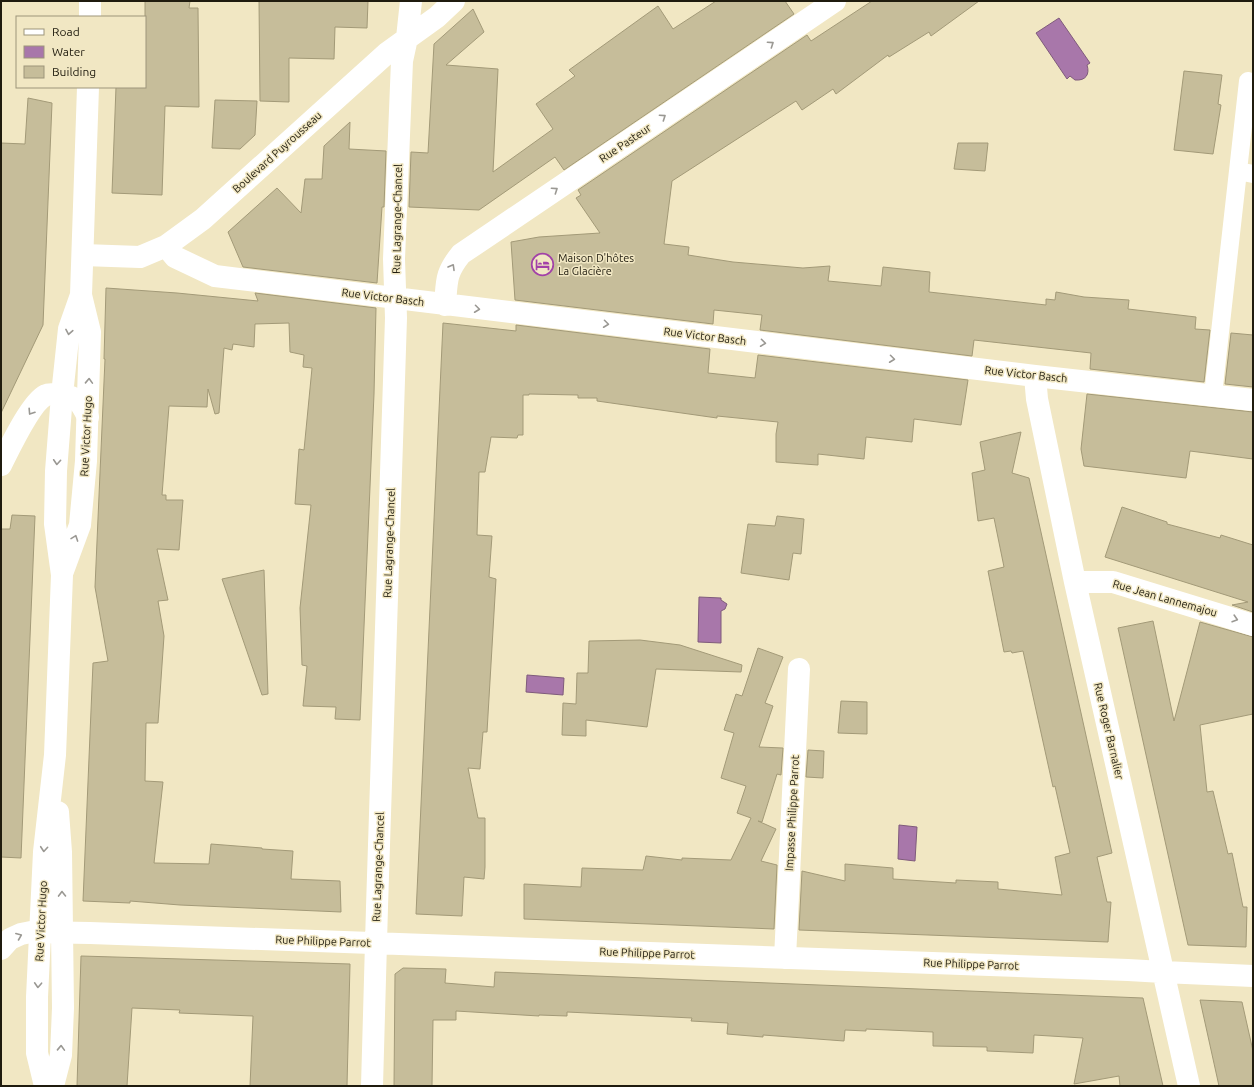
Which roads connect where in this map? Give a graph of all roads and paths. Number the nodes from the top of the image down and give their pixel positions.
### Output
1 (90, 1) edge
2 (411, 1) edge
3 (454, 1) edge
4 (835, 1) edge
5 (90, 16) edge
6 (407, 38) junction
7 (1248, 81) dead end
8 (88, 88) edge
9 (1246, 173) edge
10 (166, 246) junction
11 (83, 256) junction
12 (81, 296) junction
13 (396, 299) junction
14 (445, 305) junction
15 (1035, 376) junction
16 (62, 395) junction
17 (1213, 395) junction
18 (1253, 400) edge
19 (88, 417) junction
20 (1, 465) edge
21 (62, 575) junction
22 (1075, 582) junction
23 (1253, 625) edge
24 (799, 669) dead end
25 (55, 755) junction
26 (40, 932) junction
27 (62, 933) junction
28 (376, 942) junction
29 (1, 949) edge
30 (785, 958) junction
31 (1164, 972) junction
32 (1253, 976) edge
33 (45, 1086) edge
34 (53, 1086) edge
35 (372, 1086) edge
36 (1189, 1086) edge

1 - 5 street
2 - 6 street, Rue Lagrange-Chancel
3 - 6 street, Boulevard Puyrousseau
14 -> 4 street, Rue Pasteur
6 - 10 street, Boulevard Puyrousseau
6 - 13 street, Rue Lagrange-Chancel
7 - 9 lane
8 - 11 street, Rue Victor Hugo
9 - 17 lane
10 - 11 street, Boulevard Puyrousseau
10 - 13 street, Rue Victor Basch
11 - 12 street, Rue Victor Hugo
12 -> 16 street, Rue Victor Hugo
19 -> 12 street, Rue Victor Hugo
13 - 14 street, Rue Victor Basch
13 - 28 street, Rue Lagrange-Chancel
14 -> 15 street, Rue Victor Basch
15 - 17 street, Rue Victor Basch
15 - 22 street, Rue Roger Barnalier
16 - 19 street
16 -> 20 street
16 -> 21 street, Rue Victor Hugo
17 - 18 street, Rue Victor Basch
21 -> 19 street, Rue Victor Hugo
21 - 25 street, Rue Victor Hugo
22 -> 23 street, Rue Jean Lannemajou
22 - 31 street, Rue Roger Barnalier
24 - 30 street, Impasse Philippe Parrot
25 -> 26 street, Rue Victor Hugo
27 -> 25 street, Rue Victor Hugo
26 - 27 street, Rue Philippe Parrot
29 -> 26 street, Rue Philippe Parrot
26 -> 33 street, Rue Victor Hugo
27 - 28 street, Rue Philippe Parrot
34 -> 27 street, Rue Victor Hugo
28 - 30 street, Rue Philippe Parrot
28 - 35 street, Rue Lagrange-Chancel
30 - 31 street, Rue Philippe Parrot
31 - 32 street, Rue Philippe Parrot
31 - 36 street, Rue Roger Barnalier

